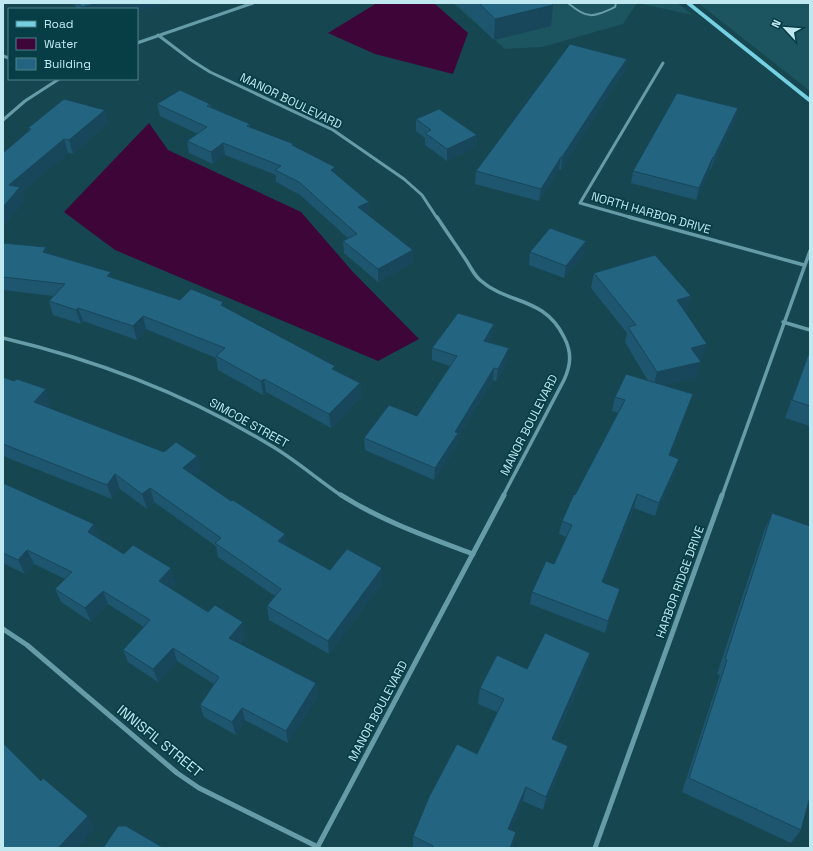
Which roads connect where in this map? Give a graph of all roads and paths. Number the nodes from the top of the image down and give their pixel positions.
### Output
1 (253, 3) edge
2 (568, 3) edge
3 (616, 3) edge
4 (688, 3) edge
5 (158, 35) junction
6 (138, 43) edge
7 (663, 63) dead end
8 (57, 80) edge
9 (810, 101) edge
10 (3, 120) edge
11 (810, 251) edge
12 (804, 265) junction
13 (783, 322) junction
14 (810, 330) edge
15 (3, 338) edge
16 (474, 554) junction
17 (3, 629) edge
18 (317, 848) edge
19 (595, 848) edge

1 - 5 street
2 - 3 lane
4 - 9 main road
5 - 6 street
5 - 16 street, MANOR BOULEVARD
7 - 12 street, NORTH HARBOR DRIVE
8 - 10 street
11 - 12 street, HARBOR RIDGE DRIVE
12 - 13 street, HARBOR RIDGE DRIVE
13 - 14 street
13 - 19 street, HARBOR RIDGE DRIVE
15 - 16 street, SIMCOE STREET
16 - 18 street, MANOR BOULEVARD
17 - 18 street, INNISFIL STREET

